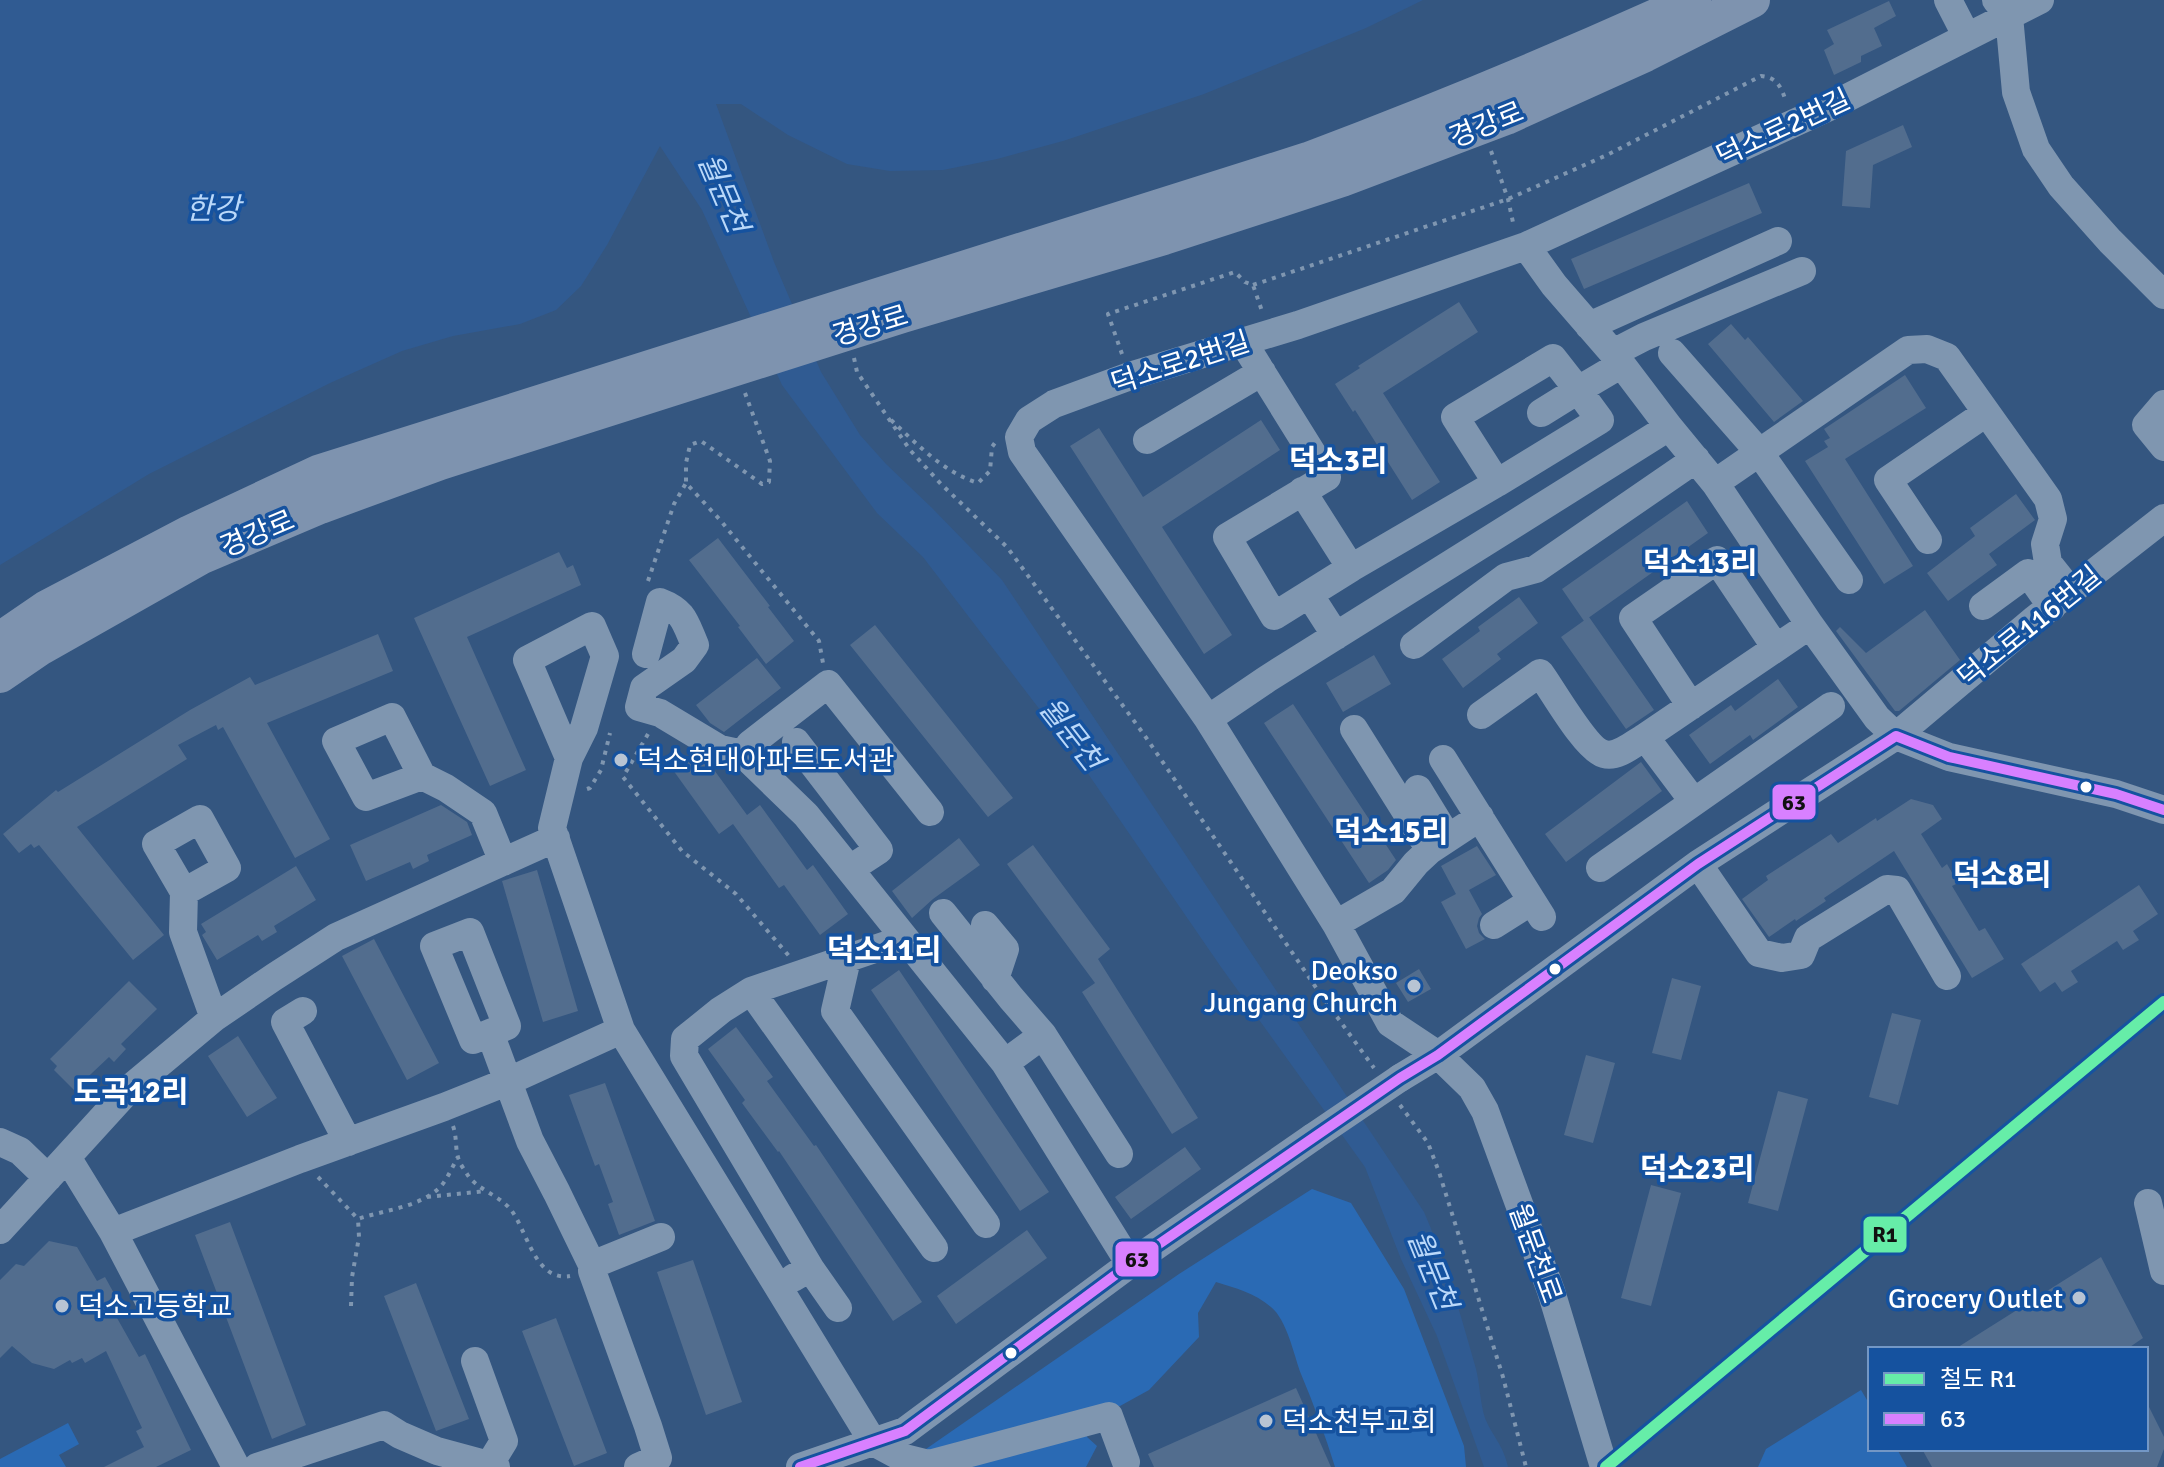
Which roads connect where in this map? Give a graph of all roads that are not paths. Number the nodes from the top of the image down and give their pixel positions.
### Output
1 (1693, 0) edge
2 (1752, 0) edge
3 (2040, 0) edge
4 (1935, 1) edge
5 (2002, 8) edge
6 (1967, 37) junction
7 (1778, 241) dead end
8 (1522, 247) junction
9 (1802, 271) dead end
10 (2164, 295) edge
11 (1589, 326) junction
12 (1256, 337) junction
13 (1672, 353) dead end
14 (1617, 358) junction
15 (1262, 372) junction
16 (1578, 390) junction
17 (2164, 404) edge
18 (1541, 413) dead end
19 (1986, 413) junction
20 (1669, 427) junction
21 (1147, 440) dead end
22 (2164, 447) edge
23 (1759, 452) junction
24 (1696, 459) junction
25 (1497, 483) junction
26 (1715, 483) junction
27 (1302, 491) junction
28 (2164, 518) edge
29 (1928, 540) dead end
30 (1351, 568) junction
31 (1849, 580) dead end
32 (1309, 594) junction
33 (2061, 599) junction
34 (1983, 606) dead end
35 (1810, 625) junction
36 (1336, 636) junction
37 (0, 640) edge
38 (1414, 645) dead end
39 (1776, 648) junction
40 (646, 654) dead end
41 (0, 675) edge
42 (1691, 706) junction
43 (1831, 706) dead end
44 (1481, 715) dead end
45 (1208, 719) junction
46 (1354, 729) dead end
47 (1896, 736) junction
48 (1645, 737) junction
49 (796, 742) dead end
50 (743, 754) junction
51 (569, 758) dead end
52 (1443, 759) dead end
53 (422, 776) dead end
54 (1418, 789) dead end
55 (2130, 798) junction
56 (1694, 802) junction
57 (2164, 802) edge
58 (2164, 810) edge
59 (930, 812) dead end
60 (1480, 817) junction
61 (556, 838) junction
62 (1439, 844) junction
63 (503, 862) junction
64 (1698, 864) junction
65 (1600, 868) dead end
66 (850, 869) junction
67 (184, 892) dead end
68 (943, 913) dead end
69 (1336, 924) junction
70 (985, 925) dead end
71 (1494, 925) dead end
72 (904, 939) junction
73 (847, 959) junction
74 (1947, 976) dead end
75 (995, 979) junction
76 (751, 991) junction
77 (303, 1011) dead end
78 (214, 1018) junction
79 (621, 1030) junction
80 (490, 1033) dead end
81 (1043, 1035) junction
82 (1438, 1055) junction
83 (1005, 1063) junction
84 (509, 1081) junction
85 (0, 1142) edge
86 (348, 1142) junction
87 (1119, 1154) dead end
88 (58, 1168) junction
89 (2148, 1203) dead end
90 (986, 1224) dead end
91 (0, 1230) edge
92 (113, 1232) junction
93 (661, 1237) dead end
94 (934, 1248) dead end
95 (1130, 1264) junction
96 (592, 1268) junction
97 (810, 1268) junction
98 (2164, 1271) edge
99 (779, 1286) junction
100 (838, 1308) dead end
101 (475, 1361) dead end
102 (873, 1442) junction
103 (1126, 1462) dead end
104 (493, 1466) edge
105 (236, 1467) edge
106 (257, 1467) edge
107 (638, 1467) edge
108 (800, 1467) edge
109 (1604, 1467) edge

1 - 37 main road, 경강로, bridge
2 - 41 main road, 경강로, bridge
3 - 5 street, 덕소로2번길
4 - 6 street
5 - 6 street, 덕소로2번길
5 - 10 street
6 - 8 street, 덕소로2번길
7 - 11 street
8 - 11 street
8 - 12 street, 덕소로2번길
9 - 14 street
11 - 14 street
12 - 15 street
12 - 45 street, 덕소로2번길
13 - 23 street
14 - 16 street
14 - 20 street
15 - 21 street
15 - 27 street
16 - 18 street
16 - 25 street
16 - 25 street
17 - 22 street
19 - 23 street
19 - 29 street
19 - 33 street
20 - 24 street
20 - 36 street
23 - 26 street
23 - 31 street
24 - 26 street
24 - 38 street
25 - 30 street
26 - 35 street
27 - 30 street
27 - 32 street
28 - 33 street, 덕소로116번길
30 - 32 street
32 - 36 street
33 - 34 street
33 - 47 street, 덕소로116번길
35 - 39 street
35 - 47 street
36 - 45 street
39 - 42 street
39 - 42 street
40 - 50 street
42 - 48 street
43 - 56 street
44 - 48 street
45 - 69 street
46 - 62 street
47 - 55 street
47 - 64 street, 덕소로116번길
48 - 56 street
49 - 66 street
50 - 59 street
50 - 66 street
51 - 61 street
52 - 60 street
53 - 63 street
54 - 62 street
55 - 57 street
55 - 58 street
56 - 65 street
60 - 62 street
60 - 71 street
61 - 63 street
61 - 79 street
62 - 69 street
63 - 78 street
64 - 74 street
64 - 82 street, 덕소로116번길
66 - 72 street
67 - 78 street
68 - 75 street
69 - 82 street
70 - 75 street
72 - 73 street
72 - 83 street
73 - 76 street
73 - 90 street
75 - 81 street
76 - 94 street
76 - 97 street
77 - 86 street
78 - 88 street
79 - 84 street
79 - 99 street
80 - 84 street
81 - 83 street
81 - 87 street
82 - 95 street, 덕소로116번길, bridge
82 - 109 street, 월문천로
83 - 95 street
84 - 86 street
84 - 96 street
85 - 88 street
86 - 92 street
88 - 91 street
88 - 92 street
89 - 98 street
92 - 105 street
93 - 96 street
95 - 102 street, 덕소로116번길
96 - 107 street
97 - 99 street
97 - 100 street
99 - 102 street
101 - 104 street
102 - 103 street
102 - 108 street, 덕소로116번길
104 - 106 street

